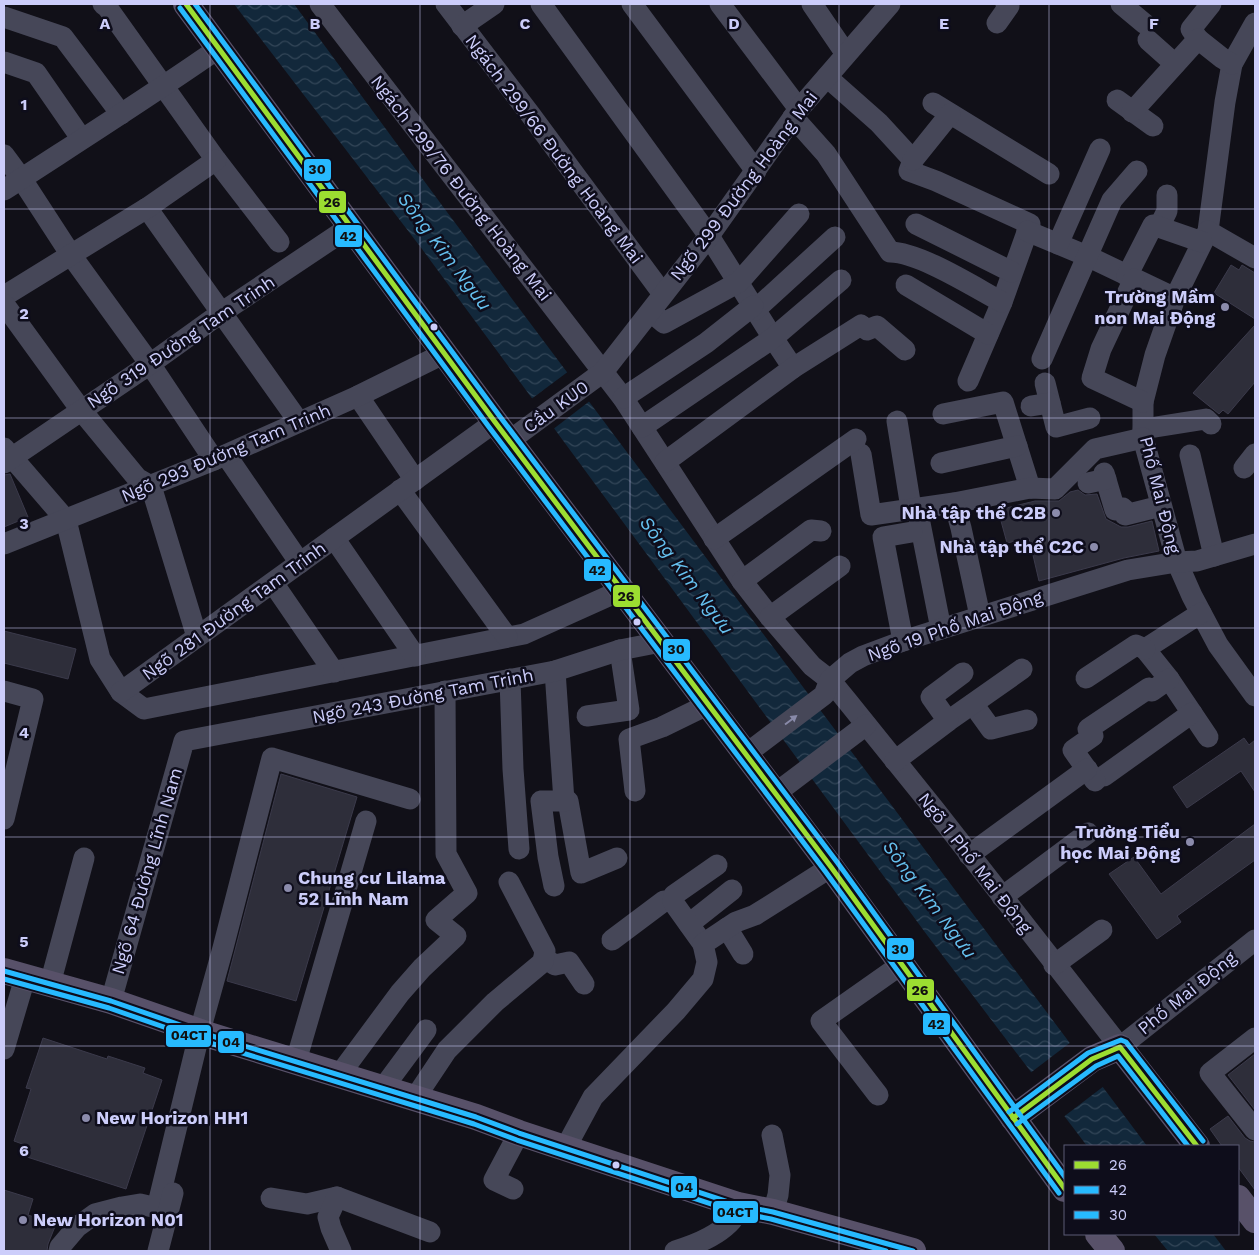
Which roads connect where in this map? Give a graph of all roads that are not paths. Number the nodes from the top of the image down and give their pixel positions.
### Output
1 (104, 4) edge
2 (186, 4) edge
3 (320, 4) edge
4 (446, 4) edge
5 (494, 4) edge
6 (541, 4) edge
7 (632, 4) edge
8 (720, 4) edge
9 (812, 4) edge
10 (890, 4) edge
11 (1006, 4) edge
12 (1121, 4) edge
13 (1211, 4) edge
14 (4, 16) edge
15 (997, 23) dead end
16 (1255, 23) edge
17 (462, 26) junction
18 (1198, 39) junction
19 (219, 48) junction
20 (846, 54) junction
21 (4, 62) edge
22 (1175, 64) junction
23 (1232, 64) junction
24 (826, 77) junction
25 (164, 86) junction
26 (796, 113) junction
27 (121, 114) junction
28 (1154, 126) dead end
29 (81, 138) junction
30 (1100, 149) dead end
31 (4, 155) edge
32 (216, 160) junction
33 (913, 160) junction
34 (1137, 170) dead end
35 (756, 171) junction
36 (1049, 174) dead end
37 (1088, 175) junction
38 (21, 178) junction
39 (4, 190) edge
40 (1118, 192) junction
41 (1167, 195) dead end
42 (147, 208) junction
43 (799, 214) dead end
44 (916, 224) dead end
45 (351, 226) junction
46 (1029, 227) junction
47 (1159, 227) junction
48 (710, 236) junction
49 (835, 237) dead end
50 (1205, 237) junction
51 (278, 242) dead end
52 (1058, 244) junction
53 (70, 255) junction
54 (1087, 256) junction
55 (1255, 258) edge
56 (1012, 272) junction
57 (1131, 277) junction
58 (842, 280) dead end
59 (739, 282) junction
60 (906, 285) dead end
61 (663, 294) junction
62 (4, 296) edge
63 (1174, 298) junction
64 (1002, 302) junction
65 (4, 304) edge
66 (754, 308) junction
67 (651, 312) junction
68 (221, 313) junction
69 (988, 334) junction
70 (773, 338) junction
71 (905, 350) dead end
72 (445, 353) junction
73 (1042, 359) dead end
74 (150, 364) junction
75 (793, 368) junction
76 (603, 372) junction
77 (968, 381) dead end
78 (358, 396) junction
79 (1042, 397) dead end
80 (623, 398) junction
81 (1143, 402) junction
82 (81, 410) junction
83 (944, 414) dead end
84 (299, 422) junction
85 (897, 422) dead end
86 (1211, 424) dead end
87 (642, 427) junction
88 (512, 430) junction
89 (1143, 433) junction
90 (1017, 446) junction
91 (1098, 448) junction
92 (1190, 455) dead end
93 (6, 456) edge
94 (220, 457) junction
95 (665, 462) junction
96 (941, 463) dead end
97 (1099, 479) dead end
98 (407, 485) junction
99 (151, 486) junction
100 (1030, 488) junction
101 (954, 503) junction
102 (1161, 506) junction
103 (914, 519) junction
104 (66, 520) junction
105 (821, 532) dead end
106 (334, 538) junction
107 (714, 539) junction
108 (4, 544) edge
109 (1255, 544) edge
110 (1214, 556) junction
111 (1177, 562) junction
112 (300, 563) junction
113 (840, 566) dead end
114 (742, 581) junction
115 (272, 583) junction
116 (622, 590) junction
117 (1201, 613) junction
118 (980, 616) junction
119 (770, 617) junction
120 (941, 629) junction
121 (507, 637) junction
122 (197, 638) junction
123 (903, 641) junction
124 (661, 642) junction
125 (1145, 649) junction
126 (620, 650) junction
127 (415, 656) junction
128 (1022, 669) dead end
129 (555, 671) junction
130 (334, 672) junction
131 (963, 673) dead end
132 (1086, 678) dead end
133 (510, 679) junction
134 (1169, 679) junction
135 (830, 680) junction
136 (4, 691) edge
137 (445, 691) junction
138 (121, 692) junction
139 (1255, 696) edge
140 (709, 704) junction
141 (973, 704) junction
142 (1192, 713) junction
143 (587, 716) dead end
144 (1028, 720) dead end
145 (948, 721) junction
146 (866, 725) junction
147 (1208, 737) dead end
148 (184, 741) joint
149 (755, 747) junction
150 (895, 761) junction
151 (1095, 775) junction
152 (784, 788) junction
153 (635, 791) dead end
154 (410, 800) dead end
155 (564, 801) junction
156 (4, 819) edge
157 (366, 821) dead end
158 (1088, 833) dead end
159 (519, 849) dead end
160 (970, 855) junction
161 (84, 858) dead end
162 (616, 858) dead end
163 (717, 865) dead end
164 (831, 867) junction
165 (509, 882) dead end
166 (554, 886) dead end
167 (732, 890) dead end
168 (1002, 897) junction
169 (673, 902) junction
170 (689, 924) junction
171 (727, 928) junction
172 (1102, 930) dead end
173 (612, 940) dead end
174 (1255, 940) edge
175 (704, 944) junction
176 (743, 954) dead end
177 (544, 958) junction
178 (902, 964) junction
179 (1054, 965) junction
180 (26, 978) edge
181 (586, 982) dead end
182 (111, 1001) junction
183 (426, 1030) dead end
184 (206, 1033) junction
185 (1255, 1038) edge
186 (1120, 1047) junction
187 (4, 1049) edge
188 (296, 1061) junction
189 (340, 1074) junction
190 (383, 1088) junction
191 (878, 1095) dead end
192 (415, 1098) junction
193 (1022, 1112) junction
194 (1255, 1130) edge
195 (519, 1132) junction
196 (772, 1135) dead end
197 (1197, 1145) edge
198 (566, 1147) junction
199 (1064, 1187) edge
200 (513, 1189) dead end
201 (336, 1197) junction
202 (271, 1198) dead end
203 (1239, 1199) edge
204 (738, 1205) junction
205 (773, 1212) junction
206 (1255, 1219) edge
207 (430, 1232) dead end
208 (1099, 1235) edge
209 (858, 1244) edge
210 (59, 1251) edge
211 (158, 1251) edge
212 (341, 1251) edge
213 (675, 1251) edge
214 (913, 1251) edge
215 (1112, 1251) edge

1 - 25 street
2 - 19 main road
3 - 76 street, Ngách 299/76 Đường Hoàng Mai
4 - 17 street, Ngách 299/66 Đường Hoàng Mai
5 - 17 street
6 - 48 street
7 - 35 street
8 - 26 street
9 - 20 street
10 - 20 street, Ngõ 299 Đường Hoàng Mai
11 - 15 street
12 - 22 street
13 - 18 street
14 - 27 street
16 - 23 street, Phố Mai Động
17 - 61 street, Ngách 299/66 Đường Hoàng Mai
18 - 22 street
18 - 23 street
19 - 25 street
19 - 45 main road
20 - 24 street, Ngõ 299 Đường Hoàng Mai
21 - 29 street
22 - 28 street
23 - 50 street, Phố Mai Động
24 - 26 street, Ngõ 299 Đường Hoàng Mai
24 - 33 street
25 - 27 street
25 - 32 street
26 - 35 street, Ngõ 299 Đường Hoàng Mai
26 - 64 street
27 - 29 street
29 - 38 street
30 - 37 street
31 - 38 street
32 - 42 street
32 - 51 street
33 - 36 street
33 - 46 street
34 - 40 street
35 - 48 street, Ngõ 299 Đường Hoàng Mai
37 - 40 street
37 - 52 street
38 - 39 street
38 - 53 street
40 - 54 street
41 - 47 street
42 - 53 street
42 - 68 street
43 - 59 street
44 - 56 street
45 - 68 street, Ngõ 319 Đường Tam Trinh
45 - 72 main road
46 - 52 street
46 - 56 street
47 - 50 street
47 - 57 street
48 - 59 street
48 - 61 street, Ngõ 299 Đường Hoàng Mai
49 - 66 street
50 - 55 street
50 - 63 street, Phố Mai Động
52 - 54 street
53 - 62 street
53 - 74 street
54 - 57 street
54 - 73 street
56 - 64 street
57 - 63 street
57 - 81 street
58 - 70 street
59 - 66 street
59 - 67 street
60 - 69 street
61 - 67 street, Ngõ 299 Đường Hoàng Mai
63 - 81 street, Phố Mai Động
64 - 69 street
65 - 82 street
66 - 70 street
66 - 80 street
67 - 76 street, Ngõ 299 Đường Hoàng Mai
68 - 74 street, Ngõ 319 Đường Tam Trinh
68 - 84 street
69 - 77 street
70 - 75 street
70 - 87 street
71 - 75 street
72 - 78 street, Ngõ 293 Đường Tam Trinh
72 - 88 main road
74 - 82 street, Ngõ 319 Đường Tam Trinh
74 - 94 street
75 - 95 street
76 - 80 street, Ngách 299/76 Đường Hoàng Mai
76 - 88 street, Cầu KU0
78 - 84 street, Ngõ 293 Đường Tam Trinh
78 - 98 street
79 - 91 street
80 - 87 street, Ngách 299/76 Đường Hoàng Mai
81 - 89 street, Phố Mai Động
82 - 93 street, Ngõ 319 Đường Tam Trinh
82 - 99 street
83 - 90 street
84 - 94 street, Ngõ 293 Đường Tam Trinh
85 - 103 street
86 - 89 street
87 - 95 street, Ngách 299/76 Đường Hoàng Mai
88 - 98 street, Ngõ 281 Đường Tam Trinh
88 - 116 main road
89 - 91 street
89 - 102 street, Phố Mai Động
90 - 96 street
90 - 100 street
91 - 100 street
92 - 110 street
93 - 104 street
94 - 99 street, Ngõ 293 Đường Tam Trinh
94 - 112 street
95 - 107 street, Ngách 299/76 Đường Hoàng Mai
97 - 102 street
98 - 106 street, Ngõ 281 Đường Tam Trinh
98 - 121 street
99 - 104 street, Ngõ 293 Đường Tam Trinh
99 - 122 street
100 - 101 street
101 - 103 street
101 - 118 street
102 - 111 street, Phố Mai Động
103 - 107 street
103 - 120 street
103 - 123 street
104 - 108 street, Ngõ 293 Đường Tam Trinh
104 - 138 street
105 - 114 street
106 - 112 street, Ngõ 281 Đường Tam Trinh
106 - 127 street
107 - 114 street
109 - 110 street, Ngõ 19 Phố Mai Động
110 - 111 street, Ngõ 19 Phố Mai Động
111 - 117 street, Phố Mai Động
111 - 118 street, Ngõ 19 Phố Mai Động
112 - 115 street, Ngõ 281 Đường Tam Trinh
113 - 119 street
114 - 119 street
115 - 122 street, Ngõ 281 Đường Tam Trinh
115 - 130 street
116 - 121 street
116 - 124 main road
117 - 125 street
117 - 139 street, Phố Mai Động
118 - 120 street, Ngõ 19 Phố Mai Động
119 - 135 street
120 - 123 street, Ngõ 19 Phố Mai Động
121 - 127 street
122 - 138 street, Ngõ 281 Đường Tam Trinh
123 - 135 street, Ngõ 19 Phố Mai Động
124 - 126 street, Ngõ 243 Đường Tam Trinh
124 - 140 main road
125 - 132 street
125 - 134 street
126 - 129 street, Ngõ 243 Đường Tam Trinh
126 - 143 street
127 - 130 street
128 - 141 street
129 - 133 street, Ngõ 243 Đường Tam Trinh
129 - 155 street
130 - 138 street
131 - 145 street
133 - 137 street, Ngõ 243 Đường Tam Trinh
133 - 159 street
134 - 142 street
134 - 151 street
135 - 146 street, Ngõ 1 Phố Mai Động
149 -> 135 street
136 - 156 street
137 - 148 street, Ngõ 243 Đường Tam Trinh
137 - 189 street
140 - 149 main road
140 - 153 street
141 - 144 street
141 - 145 street
142 - 147 street
142 - 151 street
145 - 150 street
146 - 150 street, Ngõ 1 Phố Mai Động
146 - 152 street
148 - 182 street, Ngõ 64 Đường Lĩnh Nam
149 - 152 main road
150 - 160 street, Ngõ 1 Phố Mai Động
151 - 160 street
152 - 164 main road
154 - 184 street
155 - 162 street
155 - 166 street
157 - 188 street
158 - 168 street
160 - 168 street, Ngõ 1 Phố Mai Động
161 - 180 street
163 - 169 street
164 - 171 street
164 - 178 main road
165 - 177 street
167 - 170 street
168 - 179 street, Ngõ 1 Phố Mai Động
169 - 170 street
169 - 173 street
170 - 175 street
171 - 175 street
171 - 176 street
172 - 179 street
174 - 186 street, Phố Mai Động
175 - 198 street
177 - 181 street
177 - 192 street
178 - 191 street
178 - 193 main road
179 - 186 street, Ngõ 1 Phố Mai Động
180 - 182 main road
180 - 187 street
182 - 184 main road
183 - 190 street
184 - 188 main road
184 - 210 street
184 - 211 street
185 - 194 street
186 - 193 main road
186 - 197 main road
188 - 189 main road
189 - 190 main road
190 - 192 main road
192 - 195 main road
193 - 199 main road
195 - 198 main road
195 - 200 street
196 - 205 street
198 - 204 main road
201 - 202 street
201 - 207 street
201 - 212 street
203 - 206 main road
204 - 205 main road
204 - 213 street
205 - 209 main road
208 - 215 main road
209 - 214 main road

